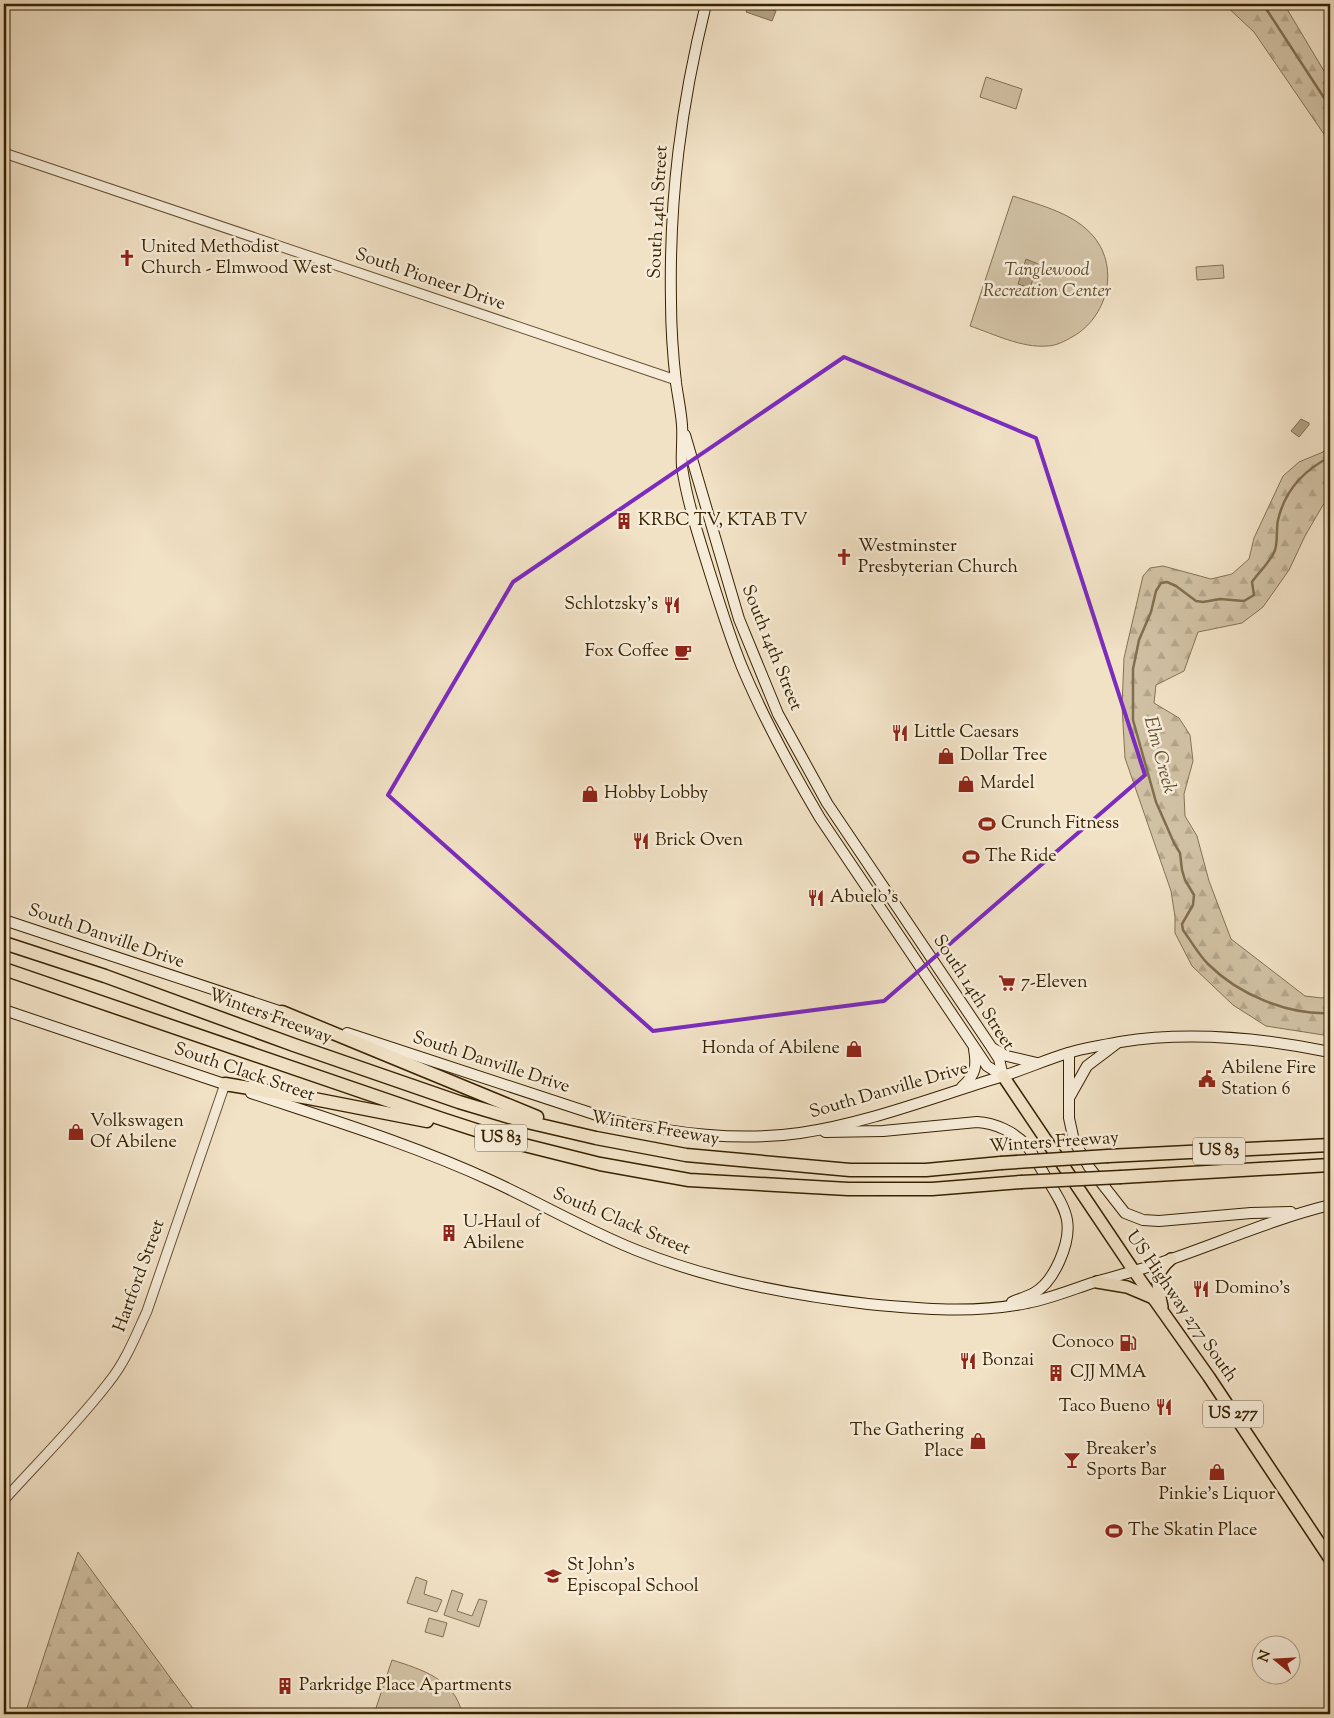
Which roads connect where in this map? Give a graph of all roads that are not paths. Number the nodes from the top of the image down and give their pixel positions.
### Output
1 (706, 4) edge
2 (4, 153) edge
3 (676, 380) junction
4 (682, 424) junction
5 (682, 467) junction
6 (697, 473) junction
7 (4, 920) edge
8 (4, 943) edge
9 (4, 969) edge
10 (4, 1010) edge
11 (282, 1012) junction
12 (1118, 1042) junction
13 (973, 1045) junction
14 (992, 1048) junction
15 (1330, 1052) edge
16 (1069, 1053) junction
17 (1038, 1063) junction
18 (1003, 1076) junction
19 (225, 1084) junction
20 (960, 1089) junction
21 (1069, 1098) junction
22 (800, 1133) junction
23 (581, 1135) junction
24 (1330, 1145) edge
25 (531, 1147) junction
26 (1330, 1165) edge
27 (1330, 1206) edge
28 (1303, 1212) junction
29 (1171, 1259) junction
30 (1134, 1271) junction
31 (1097, 1282) junction
32 (1153, 1298) junction
33 (997, 1308) junction
34 (1162, 1311) junction
35 (4, 1500) edge
36 (1330, 1559) edge
37 (1330, 1709) edge
38 (1328, 1714) edge

1 - 3 main road, South 14th Street
2 - 3 street, South Pioneer Drive
3 - 4 main road, South 14th Street
4 - 5 main road, South 14th Street
4 - 6 main road, South 14th Street
5 - 6 street
5 - 13 main road, South 14th Street
6 - 14 main road, South 14th Street
7 - 11 main road, South Danville Drive
8 - 23 highway, Winters Freeway / US 83
9 - 25 highway, US 83
10 - 19 main road, South Clack Street
11 - 22 main road, South Danville Drive
11 - 23 highway
12 - 15 main road, South Danville Drive
12 - 16 main road, South Danville Drive
12 - 21 main road
13 - 18 main road, South 14th Street
13 - 20 main road
14 - 17 main road
14 - 18 main road, South 14th Street
16 - 17 main road, South Danville Drive
16 - 21 main road
17 - 18 main road, South Danville Drive
18 - 20 main road, South Danville Drive
18 - 30 highway, US Highway 277 South / US 277
19 - 25 highway
19 - 33 main road, South Clack Street
19 - 35 street, Hartford Street
20 - 22 main road, South Danville Drive
21 - 28 main road
22 - 33 main road
23 - 24 highway, Winters Freeway / US 83, bridge
25 - 26 highway, US 83, bridge
27 - 28 main road, South Clack Street
28 - 29 main road, South Clack Street
29 - 30 main road, South Clack Street
29 - 34 highway
30 - 31 main road, South Clack Street
30 - 32 highway, US Highway 277 South / US 277
31 - 32 highway
31 - 33 main road, South Clack Street
32 - 34 highway, US Highway 277 South / US 277
34 - 36 highway, US Highway 277 South / US 277
37 - 38 street

